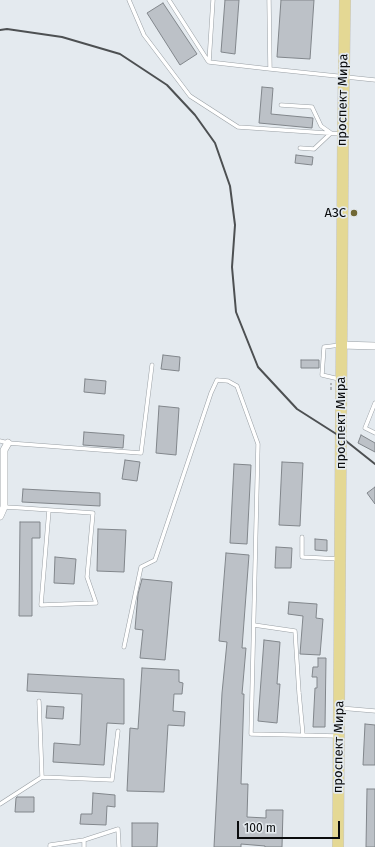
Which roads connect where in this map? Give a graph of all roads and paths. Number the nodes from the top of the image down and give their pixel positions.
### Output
1 (128, 0) edge
2 (169, 0) edge
3 (213, 0) edge
4 (269, 0) edge
5 (345, 0) edge
6 (209, 62) junction
7 (270, 69) junction
8 (344, 77) junction
9 (375, 80) edge
10 (281, 105) dead end
11 (337, 134) junction
12 (300, 148) dead end
13 (341, 345) junction
14 (375, 346) edge
15 (152, 364) dead end
16 (336, 378) junction
17 (331, 390) dead end
18 (375, 403) edge
19 (375, 433) edge
20 (0, 441) edge
21 (8, 443) junction
22 (4, 507) junction
23 (48, 510) junction
24 (0, 516) edge
25 (302, 537) dead end
26 (340, 559) junction
27 (254, 625) junction
28 (124, 647) dead end
29 (39, 701) dead end
30 (339, 708) junction
31 (375, 711) edge
32 (118, 731) dead end
33 (303, 735) junction
34 (339, 736) junction
35 (42, 777) junction
36 (0, 804) edge
37 (84, 840) junction
38 (50, 847) edge
39 (84, 847) edge
40 (119, 847) edge
41 (338, 847) edge

1 - 11 lane
2 - 6 lane
3 - 6 lane
4 - 7 lane
5 - 8 main road, проспект Мира
6 - 7 lane
7 - 8 lane
8 - 9 lane
8 - 11 main road, проспект Мира
10 - 11 lane
11 - 12 lane
11 - 13 main road, проспект Мира
13 - 14 street
13 - 16 main road, проспект Мира
13 - 16 lane
15 - 21 lane
16 - 17 path
16 - 26 main road, проспект Мира
18 - 19 lane
20 - 21 lane
21 - 22 street
22 - 23 lane
22 - 24 street
23 - 23 lane
25 - 26 lane
26 - 30 main road, проспект Мира
27 - 28 lane
27 - 33 lane
27 - 33 lane
29 - 35 lane
30 - 31 lane
30 - 34 main road, проспект Мира
32 - 35 lane
33 - 34 lane
34 - 41 main road, проспект Мира
35 - 36 lane
37 - 38 lane
37 - 39 lane
37 - 40 lane

